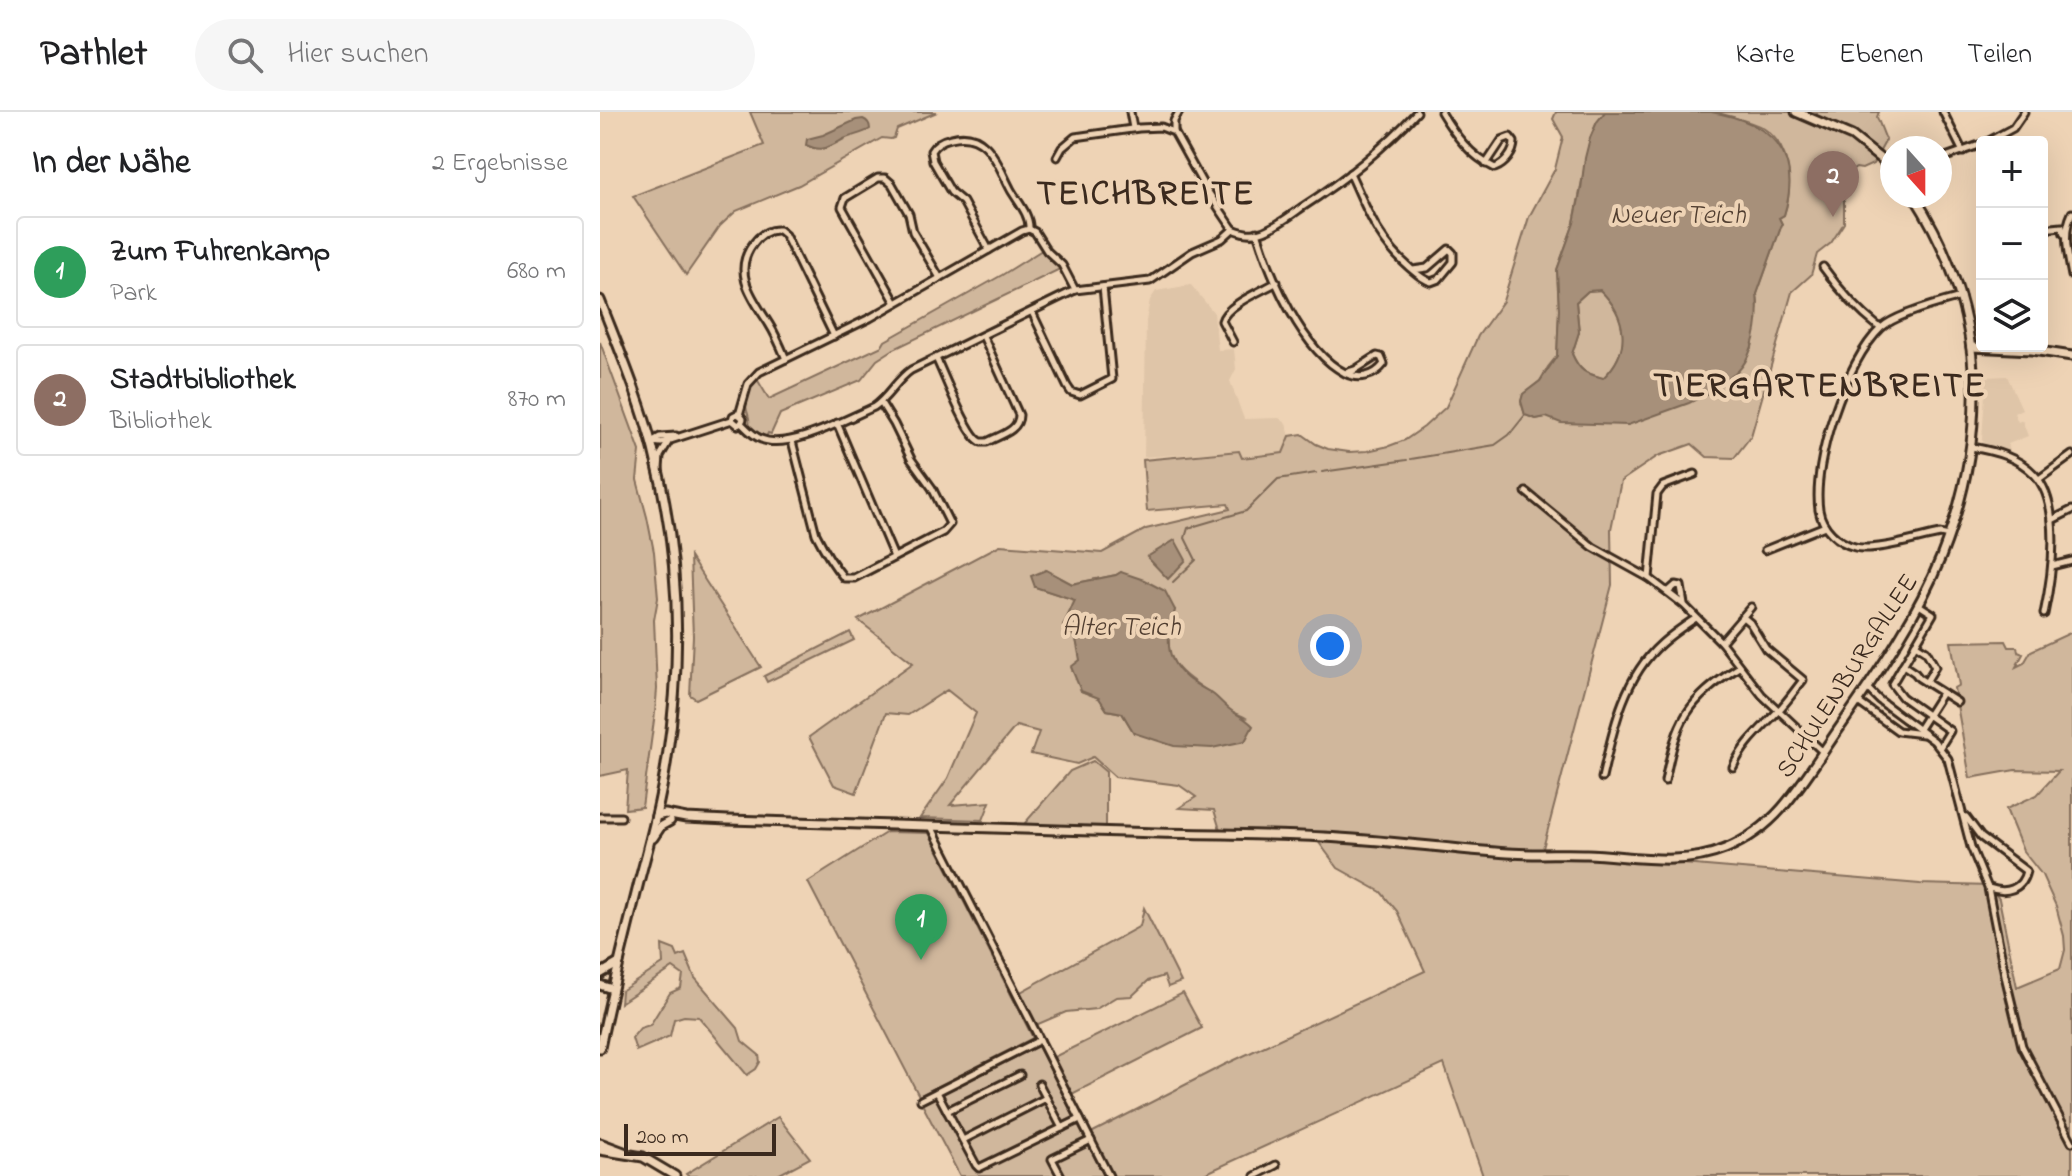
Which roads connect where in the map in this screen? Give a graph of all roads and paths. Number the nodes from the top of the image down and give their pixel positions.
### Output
1 (1130, 112) edge
2 (1179, 112) edge
3 (1417, 112) edge
4 (1441, 112) edge
5 (1796, 112) edge
6 (1943, 112) edge
7 (2024, 112) edge
8 (1133, 128) junction
9 (1174, 132) junction
10 (1998, 136) edge
11 (1976, 146) edge
12 (1963, 152) junction
13 (1952, 155) edge
14 (1057, 157) dead end
15 (1880, 158) edge
16 (1486, 164) junction
17 (1350, 173) junction
18 (1922, 208) edge
19 (2072, 213) edge
20 (2048, 228) edge
21 (1029, 229) junction
22 (1233, 229) junction
23 (1257, 232) junction
24 (2065, 237) junction
25 (989, 250) junction
26 (1823, 267) dead end
27 (1413, 270) junction
28 (2072, 276) edge
29 (940, 278) junction
30 (1277, 282) junction
31 (1103, 286) junction
32 (1075, 290) junction
33 (1961, 297) junction
34 (600, 300) edge
35 (896, 303) junction
36 (1032, 312) junction
37 (1880, 328) junction
38 (834, 336) junction
39 (983, 336) junction
40 (1233, 342) dead end
41 (1971, 347) junction
42 (2072, 356) edge
43 (936, 358) junction
44 (786, 359) junction
45 (1345, 373) junction
46 (881, 403) junction
47 (739, 415) junction
48 (732, 420) junction
49 (741, 423) junction
50 (837, 423) junction
51 (673, 438) junction
52 (792, 441) junction
53 (651, 442) junction
54 (1972, 447) junction
55 (2072, 455) edge
56 (659, 474) junction
57 (1695, 474) dead end
58 (2039, 479) junction
59 (1526, 492) dead end
60 (2072, 510) edge
61 (2052, 520) junction
62 (1825, 526) junction
63 (1949, 536) junction
64 (1765, 550) dead end
65 (894, 557) junction
66 (2072, 561) edge
67 (2052, 566) junction
68 (1649, 578) junction
69 (1668, 592) junction
70 (1684, 605) junction
71 (1919, 605) junction
72 (1751, 607) dead end
73 (2044, 614) dead end
74 (1743, 617) junction
75 (1696, 618) junction
76 (1721, 642) junction
77 (1915, 644) junction
78 (1903, 665) junction
79 (1739, 667) junction
80 (1926, 682) junction
81 (1867, 688) junction
82 (1942, 693) junction
83 (1858, 702) junction
84 (1957, 702) dead end
85 (1779, 710) junction
86 (1928, 716) junction
87 (1918, 729) junction
88 (1925, 734) junction
89 (1940, 747) junction
90 (1823, 752) junction
91 (1733, 767) dead end
92 (1602, 778) dead end
93 (1665, 781) dead end
94 (1962, 810) junction
95 (656, 816) junction
96 (600, 817) edge
97 (621, 817) dead end
98 (686, 818) junction
99 (670, 821) junction
100 (931, 826) junction
101 (648, 847) junction
102 (1988, 888) junction
103 (619, 963) junction
104 (600, 975) edge
105 (600, 985) edge
106 (613, 986) junction
107 (1040, 1040) junction
108 (600, 1048) edge
109 (1020, 1075) dead end
110 (1039, 1084) dead end
111 (937, 1092) junction
112 (1046, 1098) junction
113 (921, 1100) dead end
114 (947, 1111) junction
115 (1080, 1119) junction
116 (1062, 1128) junction
117 (963, 1140) junction
118 (1091, 1140) junction
119 (2072, 1142) edge
120 (601, 1146) edge
121 (1276, 1165) dead end
122 (675, 1176) edge
123 (1061, 1176) edge
124 (1109, 1176) edge
125 (1255, 1176) edge

1 - 8 street
2 - 9 street
3 - 17 street
4 - 16 street
5 - 15 street
6 - 12 street
7 - 10 street
8 - 9 street
8 - 14 street
9 - 22 street
11 - 12 street
12 - 13 street
16 - 16 street
17 - 23 street
17 - 27 street
18 - 33 street, SCHULENBURGALLEE
19 - 24 street
20 - 24 street
21 - 25 street
21 - 25 street
21 - 32 street
22 - 23 street
22 - 31 street
23 - 30 street
24 - 28 street
25 - 29 street
26 - 37 street
27 - 27 street
29 - 35 street
29 - 35 street
30 - 40 street
30 - 45 street
31 - 32 street
31 - 36 street
32 - 36 street
33 - 37 street
33 - 41 street, SCHULENBURGALLEE
34 - 53 street
35 - 38 street
36 - 39 street
37 - 62 street
38 - 44 street
38 - 44 street
39 - 43 street
39 - 43 street
41 - 42 street
41 - 54 street, SCHULENBURGALLEE
43 - 46 street
44 - 47 street
45 - 45 street
46 - 50 street
46 - 65 street
47 - 48 street
47 - 49 street
48 - 49 street
48 - 51 street
49 - 52 street
50 - 52 street
50 - 65 street
51 - 53 street
51 - 56 street
52 - 65 street
53 - 56 street
54 - 58 street
54 - 63 street, SCHULENBURGALLEE
55 - 58 street
56 - 95 street
57 - 68 street
58 - 61 street
59 - 68 street
60 - 61 street
61 - 67 street
62 - 63 street
62 - 64 street
63 - 71 street, SCHULENBURGALLEE
66 - 67 street
67 - 73 street
68 - 69 street
69 - 70 street
69 - 70 street
70 - 75 street
71 - 77 street
71 - 81 street, SCHULENBURGALLEE
72 - 74 street
74 - 76 street
74 - 85 street
75 - 76 street
75 - 92 street
76 - 79 street
77 - 78 street
77 - 80 street
78 - 80 street
78 - 86 street
79 - 85 street
79 - 93 street
80 - 82 street
81 - 83 street, SCHULENBURGALLEE
81 - 87 street
82 - 84 street
82 - 86 street
83 - 88 street
83 - 90 street, SCHULENBURGALLEE
85 - 90 street
85 - 91 street
86 - 87 street
86 - 89 street
87 - 88 street
88 - 89 street
89 - 94 street
90 - 100 street, SCHULENBURGALLEE
94 - 102 street
94 - 102 street
95 - 98 street
95 - 99 street
95 - 101 street
96 - 97 street
98 - 99 street
98 - 100 street, SCHULENBURGALLEE
99 - 101 street
100 - 107 street
101 - 103 street
102 - 119 street
103 - 104 street
103 - 106 street
104 - 106 street
105 - 106 street
106 - 108 street
107 - 111 street
107 - 115 street
109 - 114 street
110 - 112 street
111 - 113 street
111 - 114 street
112 - 116 street
112 - 117 street
114 - 117 street
115 - 116 street
115 - 118 street
116 - 117 street
118 - 123 street
118 - 124 street
120 - 122 street
121 - 125 street

